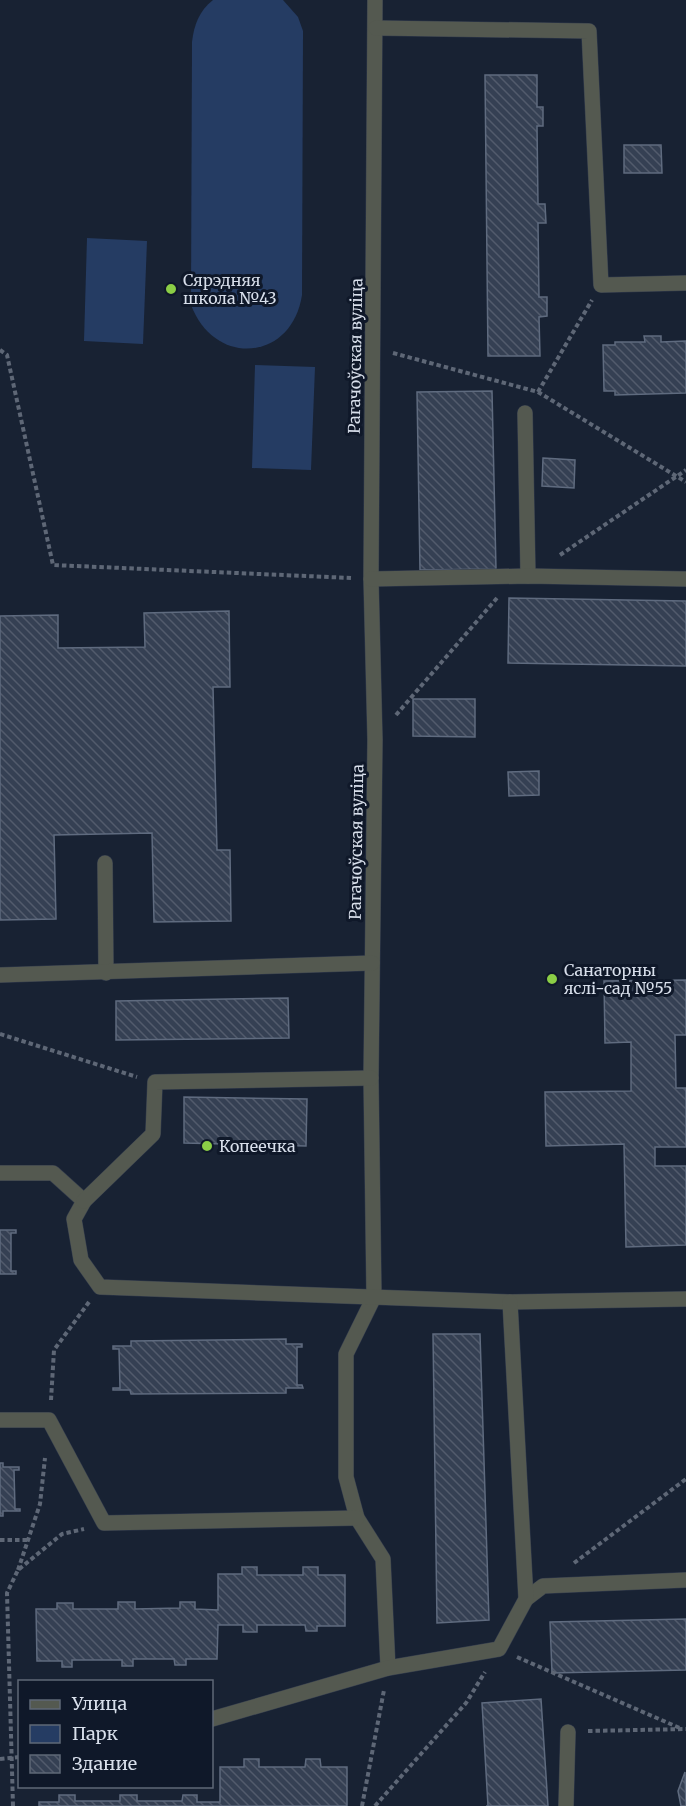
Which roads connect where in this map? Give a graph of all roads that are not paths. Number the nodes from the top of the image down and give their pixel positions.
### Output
1 (375, 0) edge
2 (376, 28) junction
3 (686, 283) edge
4 (525, 413) road end
5 (528, 576) junction
6 (371, 579) junction
7 (686, 579) edge
8 (105, 863) dead end
9 (372, 963) junction
10 (106, 972) junction
11 (0, 975) edge
12 (371, 1078) junction
13 (0, 1173) edge
14 (84, 1201) junction
15 (374, 1297) junction
16 (686, 1299) edge
17 (510, 1302) junction
18 (0, 1420) edge
19 (357, 1518) junction
20 (686, 1580) edge
21 (526, 1599) junction
22 (388, 1668) junction
23 (213, 1719) edge
24 (568, 1732) road end
25 (566, 1806) edge

1 - 2 street, Рагачоўская вуліца
2 - 3 street
2 - 6 street, Рагачоўская вуліца
4 - 5 street
5 - 6 street
5 - 7 street
6 - 9 street, Рагачоўская вуліца
8 - 10 street
9 - 10 street
9 - 12 street, Рагачоўская вуліца
10 - 11 street
12 - 14 street
12 - 15 street, Рагачоўская вуліца
13 - 14 street
14 - 15 street
15 - 17 street
15 - 19 street, Рагачоўская вуліца
16 - 17 street
17 - 21 street
18 - 19 street
19 - 22 street, Рагачоўская вуліца
20 - 21 street
21 - 22 street
22 - 23 street
24 - 25 street

